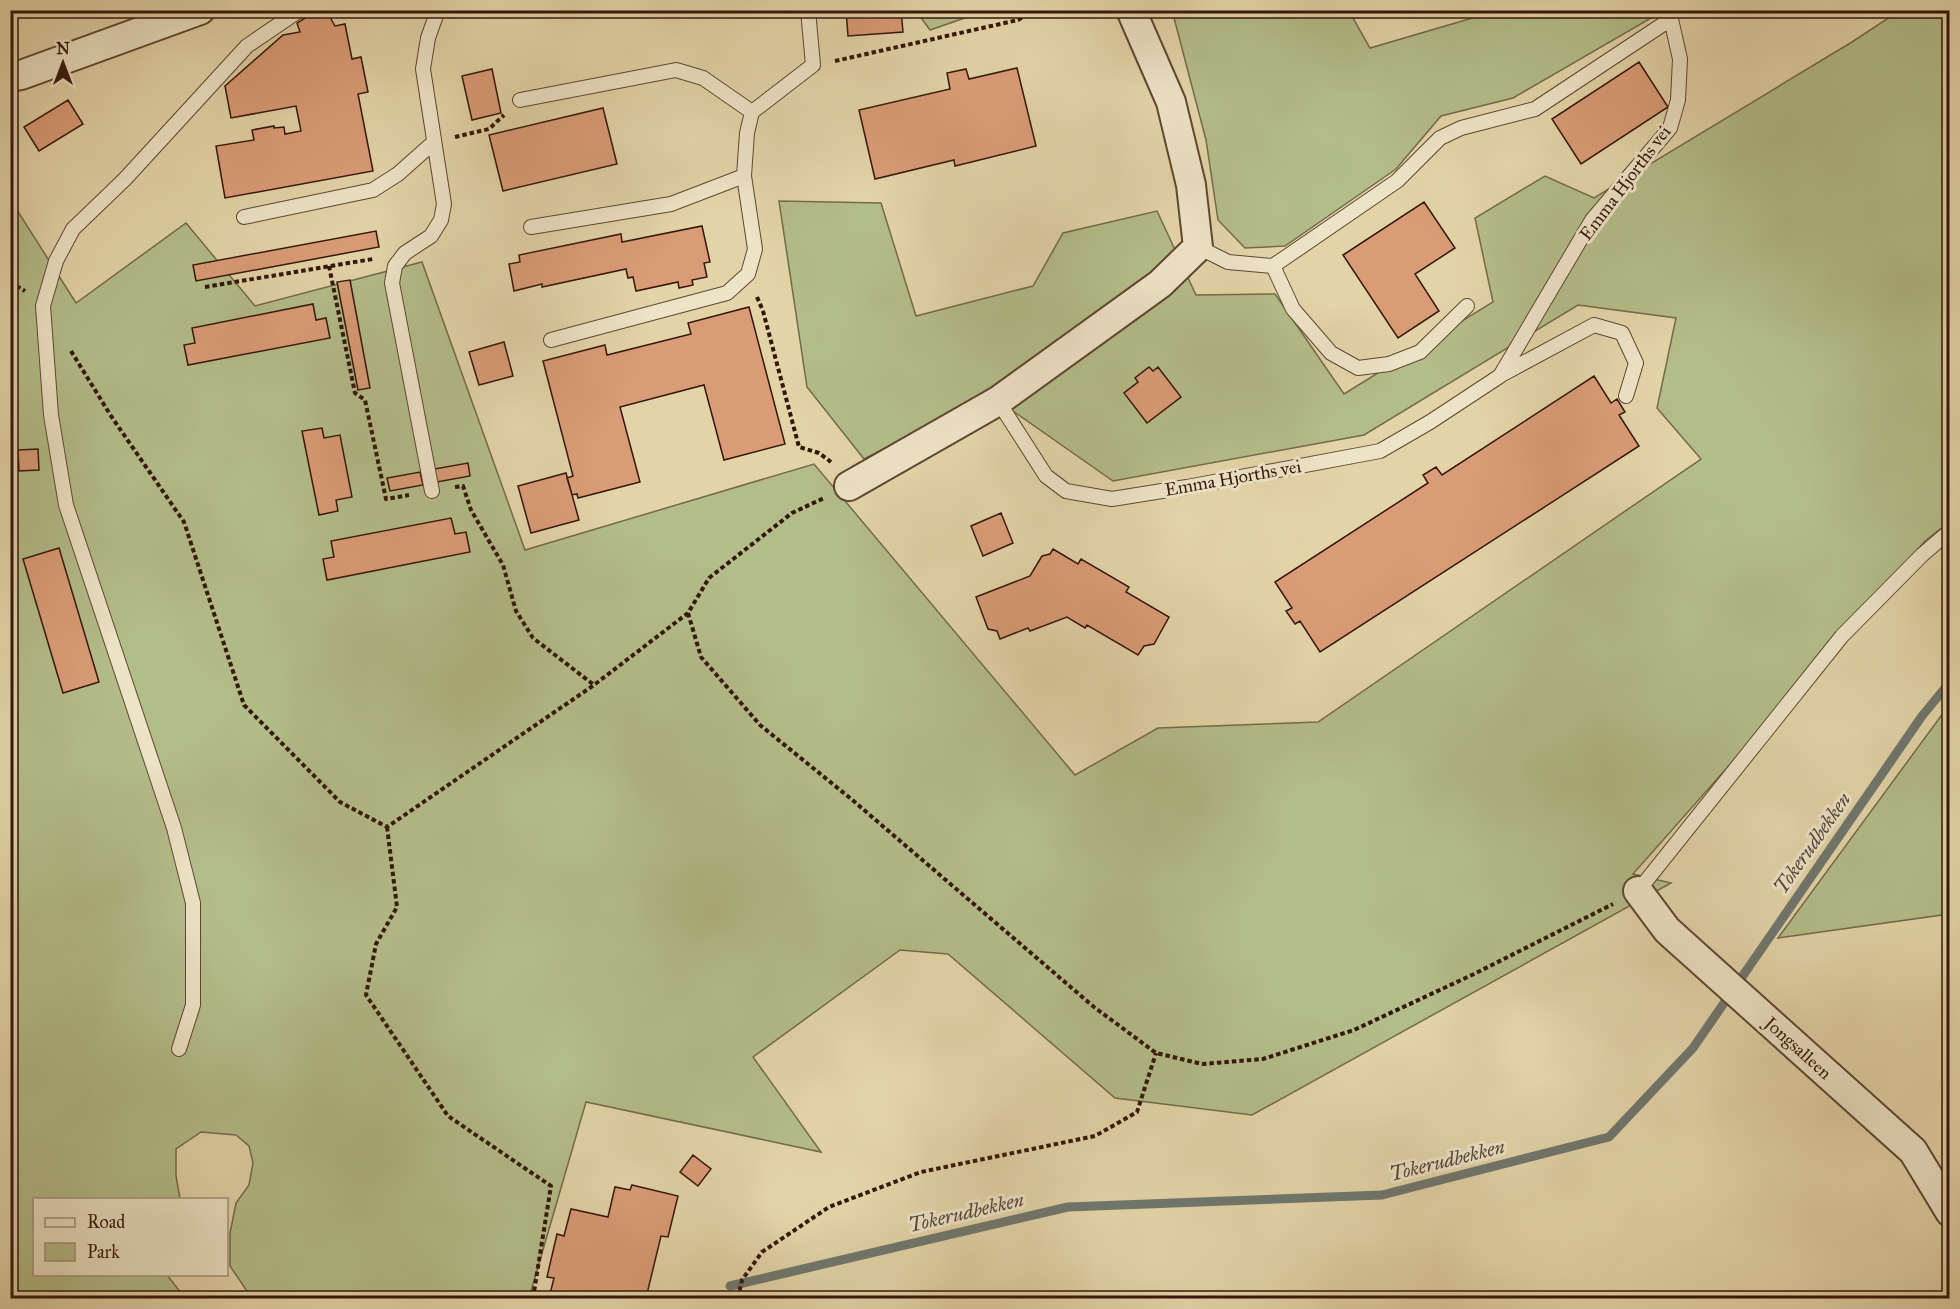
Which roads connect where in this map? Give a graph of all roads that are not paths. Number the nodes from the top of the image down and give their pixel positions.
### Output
1 (200, 10) edge
2 (300, 10) edge
3 (438, 10) edge
4 (808, 10) edge
5 (1131, 10) edge
6 (10, 77) edge
7 (520, 100) road end
8 (752, 112) junction
9 (434, 142) junction
10 (744, 176) junction
11 (244, 217) dead end
12 (531, 227) dead end
13 (1198, 247) junction
14 (1273, 266) junction
15 (1467, 306) dead end
16 (551, 340) dead end
17 (1500, 376) junction
18 (1626, 396) dead end
19 (998, 401) junction
20 (849, 486) road end
21 (432, 491) dead end
22 (1950, 531) edge
23 (1638, 891) joint
24 (179, 1049) dead end
25 (1950, 1212) edge

1 - 6 street
2 - 24 lane
3 - 9 lane
4 - 8 lane
5 - 13 street
7 - 8 lane
8 - 10 lane
9 - 11 lane
9 - 21 lane
10 - 12 lane
10 - 16 lane
13 - 14 lane
13 - 19 street
14 - 15 lane
14 - 17 lane, Emma Hjorths vei
17 - 18 lane
17 - 19 lane, Emma Hjorths vei
19 - 20 street
22 - 23 lane
23 - 25 street, Jongsalleen

